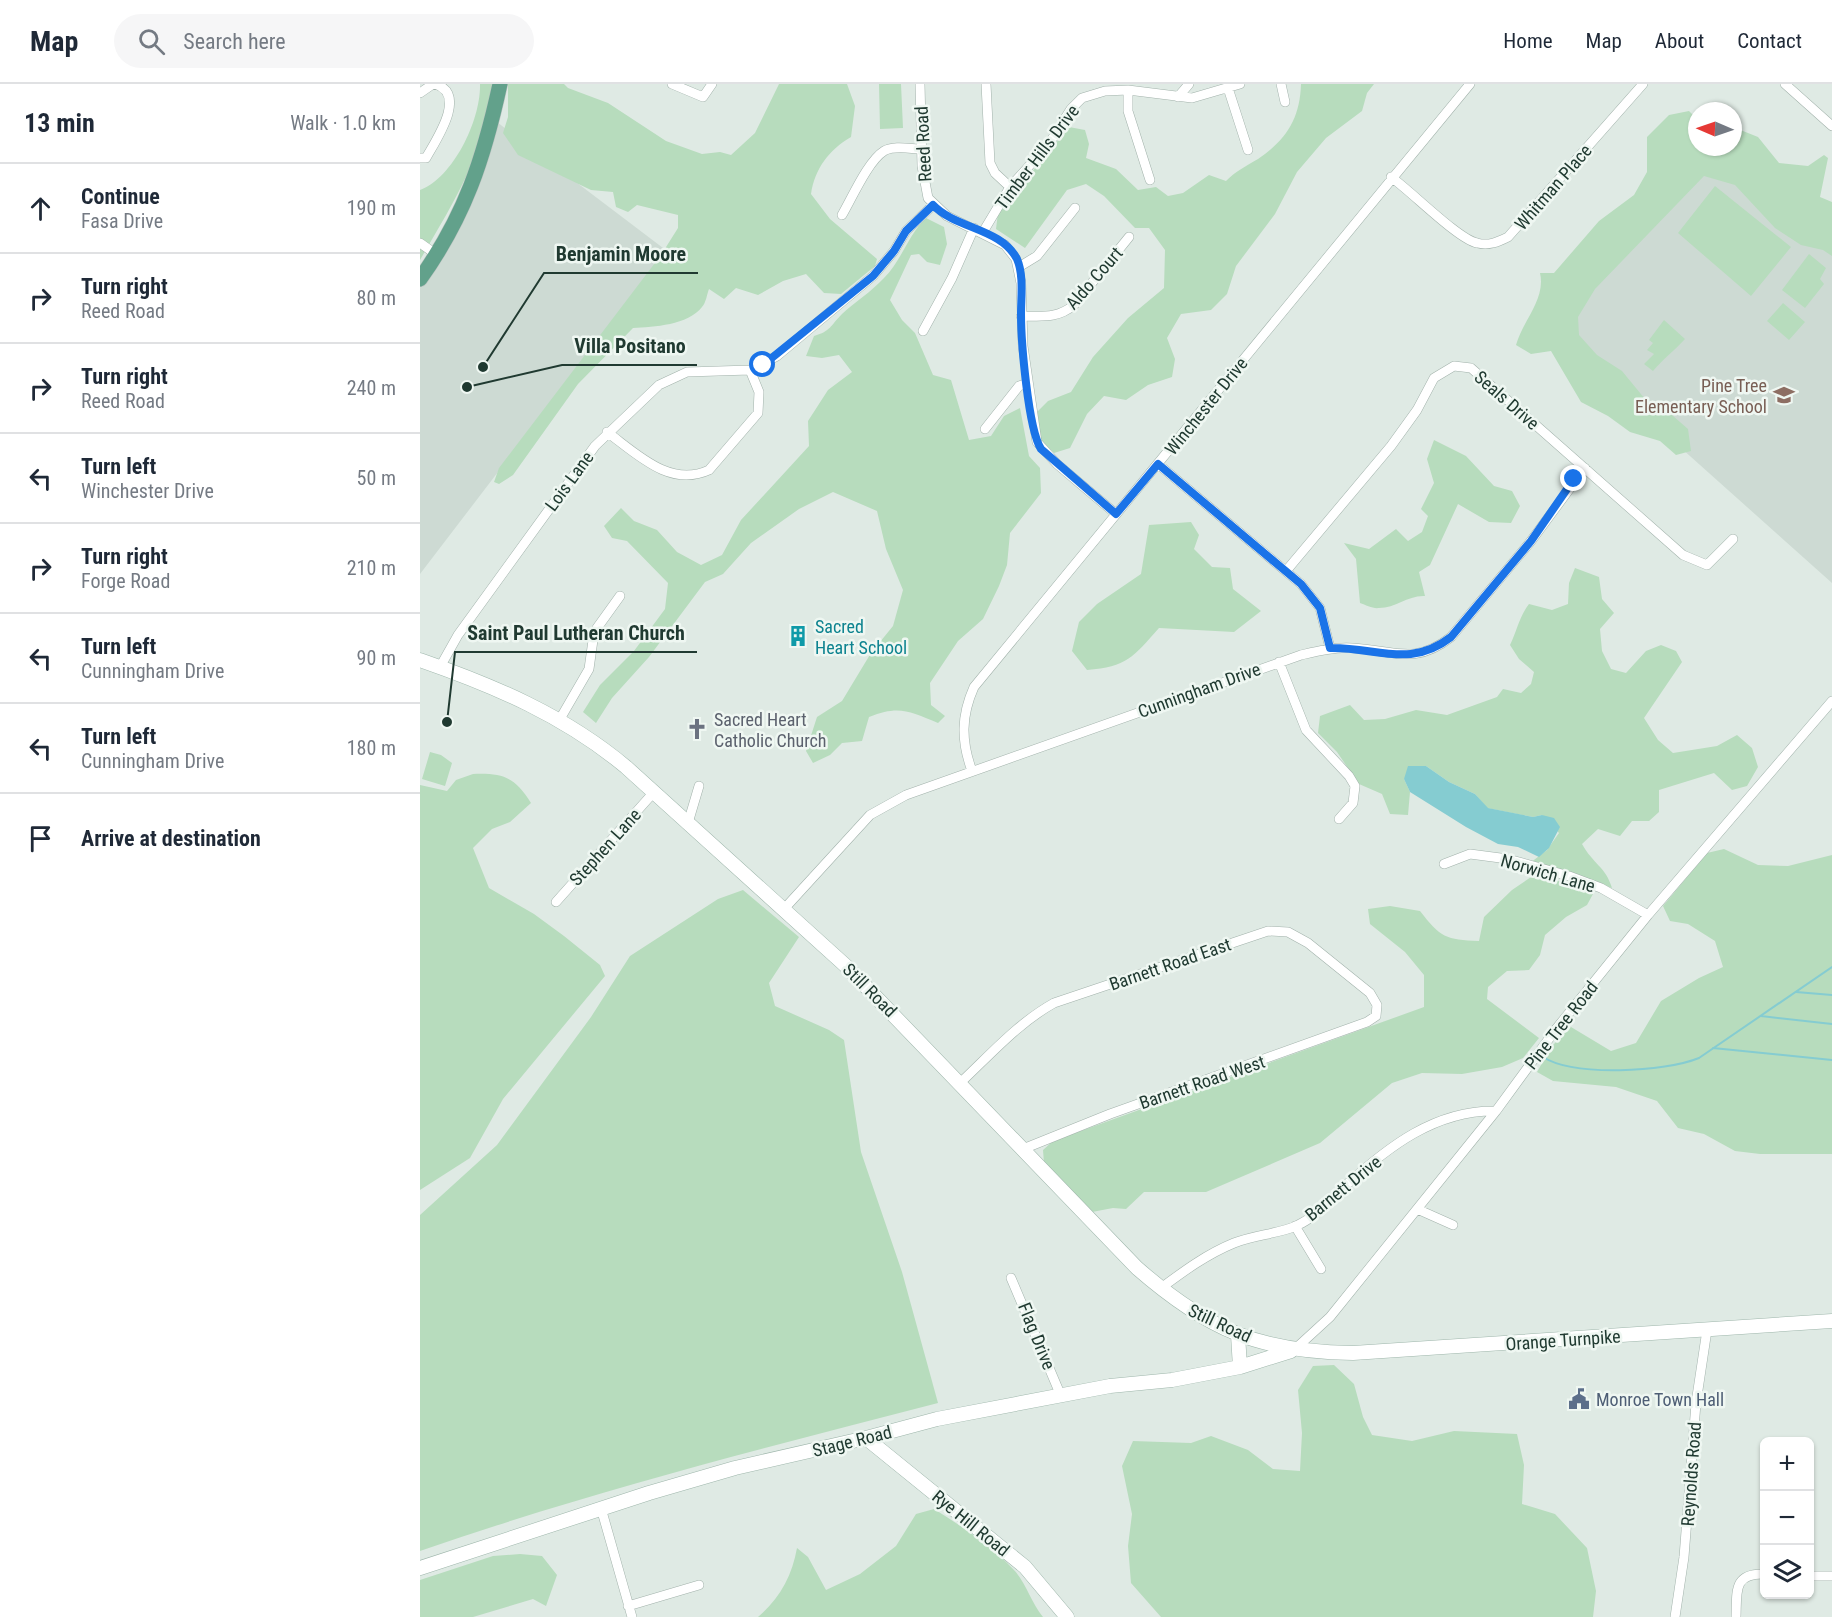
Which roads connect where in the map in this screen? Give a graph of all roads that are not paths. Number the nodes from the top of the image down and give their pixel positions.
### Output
1 (434, 84) edge
2 (500, 84) edge
3 (672, 84) edge
4 (712, 84) edge
5 (920, 84) edge
6 (986, 84) edge
7 (1085, 84) edge
8 (1190, 84) edge
9 (1240, 84) edge
10 (1281, 84) edge
11 (1470, 84) edge
12 (1643, 84) edge
13 (1785, 84) edge
14 (1228, 87) junction
15 (1139, 88) edge
16 (1128, 90) junction
17 (420, 93) edge
18 (1090, 94) junction
19 (1178, 97) junction
20 (1286, 102) dead end
21 (1832, 126) edge
22 (922, 149) junction
23 (1248, 150) dead end
24 (420, 158) edge
25 (1391, 177) junction
26 (1150, 180) dead end
27 (1011, 187) junction
28 (933, 205) junction
29 (1075, 208) dead end
30 (842, 215) dead end
31 (978, 230) junction
32 (1129, 237) dead end
33 (420, 243) edge
34 (437, 255) junction
35 (1019, 267) junction
36 (420, 279) edge
37 (1021, 316) junction
38 (923, 331) dead end
39 (750, 370) junction
40 (1028, 383) junction
41 (985, 429) dead end
42 (607, 432) junction
43 (1158, 464) junction
44 (1585, 468) junction
45 (1116, 514) junction
46 (1733, 539) dead end
47 (1286, 571) junction
48 (620, 596) dead end
49 (1330, 648) junction
50 (420, 660) edge
51 (1279, 662) junction
52 (440, 667) junction
53 (1832, 701) edge
54 (560, 719) junction
55 (972, 771) junction
56 (699, 786) dead end
57 (654, 792) junction
58 (1339, 819) dead end
59 (688, 823) junction
60 (1444, 864) dead end
61 (556, 902) dead end
62 (784, 909) junction
63 (1648, 915) junction
64 (1377, 1011) joint
65 (960, 1083) junction
66 (1496, 1111) junction
67 (1023, 1149) junction
68 (1417, 1209) junction
69 (1453, 1225) dead end
70 (1295, 1226) junction
71 (1322, 1269) dead end
72 (1011, 1278) dead end
73 (1161, 1288) junction
74 (1832, 1321) edge
75 (1707, 1330) junction
76 (1238, 1335) junction
77 (1293, 1350) junction
78 (1240, 1367) junction
79 (1061, 1395) junction
80 (866, 1438) junction
81 (601, 1508) junction
82 (420, 1568) edge
83 (1760, 1574) edge
84 (1814, 1576) edge
85 (1832, 1576) edge
86 (699, 1585) dead end
87 (628, 1606) junction
88 (632, 1617) edge
89 (1067, 1617) edge
90 (1675, 1617) edge
91 (1736, 1617) edge

1 - 17 street
1 - 24 street
2 - 34 main road
3 - 4 street
5 - 22 street, Reed Road
6 - 27 street
7 - 18 street
8 - 19 street
9 - 14 street, Timber Hills Drive
10 - 20 street
11 - 25 street, Winchester Drive
12 - 25 street, Whitman Place
13 - 21 street
14 - 19 street, Timber Hills Drive
14 - 23 street
15 - 16 street, Timber Hills Drive
15 - 19 street, Timber Hills Drive
16 - 18 street, Timber Hills Drive
16 - 26 street
18 - 27 street, Timber Hills Drive
22 - 28 street, Reed Road
22 - 30 street
25 - 43 street, Winchester Drive
27 - 31 street, Timber Hills Drive
28 - 31 street, Reed Road
28 - 39 street
29 - 35 street
31 - 35 street, Reed Road
31 - 38 street, Timber Hills Drive
32 - 37 street, Aldo Court
33 - 34 street
34 - 36 main road
35 - 37 street
37 - 40 street
39 - 42 street, Lois Lane
39 - 42 street
40 - 41 street
40 - 45 street
42 - 52 street, Lois Lane
43 - 45 street, Winchester Drive
43 - 47 street
44 - 46 street, Seals Drive
44 - 47 street, Seals Drive
44 - 49 street, Cunningham Drive
45 - 55 street, Winchester Drive
47 - 49 street
48 - 54 street
49 - 51 street, Cunningham Drive
50 - 52 main road, Still Road
51 - 55 street, Cunningham Drive
51 - 58 street
52 - 54 main road, Still Road
53 - 63 street, Pine Tree Road
54 - 57 main road, Still Road
55 - 62 street, Cunningham Drive
56 - 59 street
57 - 59 main road, Still Road
57 - 61 street, Stephen Lane
59 - 62 main road, Still Road
60 - 63 street, Norwich Lane
62 - 65 main road, Still Road
63 - 66 street, Pine Tree Road
64 - 65 street, Barnett Road East
64 - 67 street, Barnett Road West
65 - 67 main road, Still Road
66 - 68 street, Pine Tree Road
66 - 70 street, Barnett Drive
67 - 73 main road, Still Road
68 - 69 street
68 - 77 street, Pine Tree Road
70 - 71 street
70 - 73 street, Barnett Drive
72 - 79 street, Flag Drive
73 - 76 main road, Still Road
74 - 75 main road, Orange Turnpike
75 - 77 main road, Orange Turnpike
75 - 90 street, Reynolds Road
76 - 77 main road, Still Road
76 - 78 main road
77 - 78 main road, Stage Road
78 - 79 main road, Stage Road
79 - 80 main road, Stage Road
80 - 81 main road, Stage Road
80 - 89 main road, Rye Hill Road
81 - 82 main road, Stage Road
81 - 87 street
83 - 91 street
84 - 85 street
86 - 87 street
87 - 88 street

